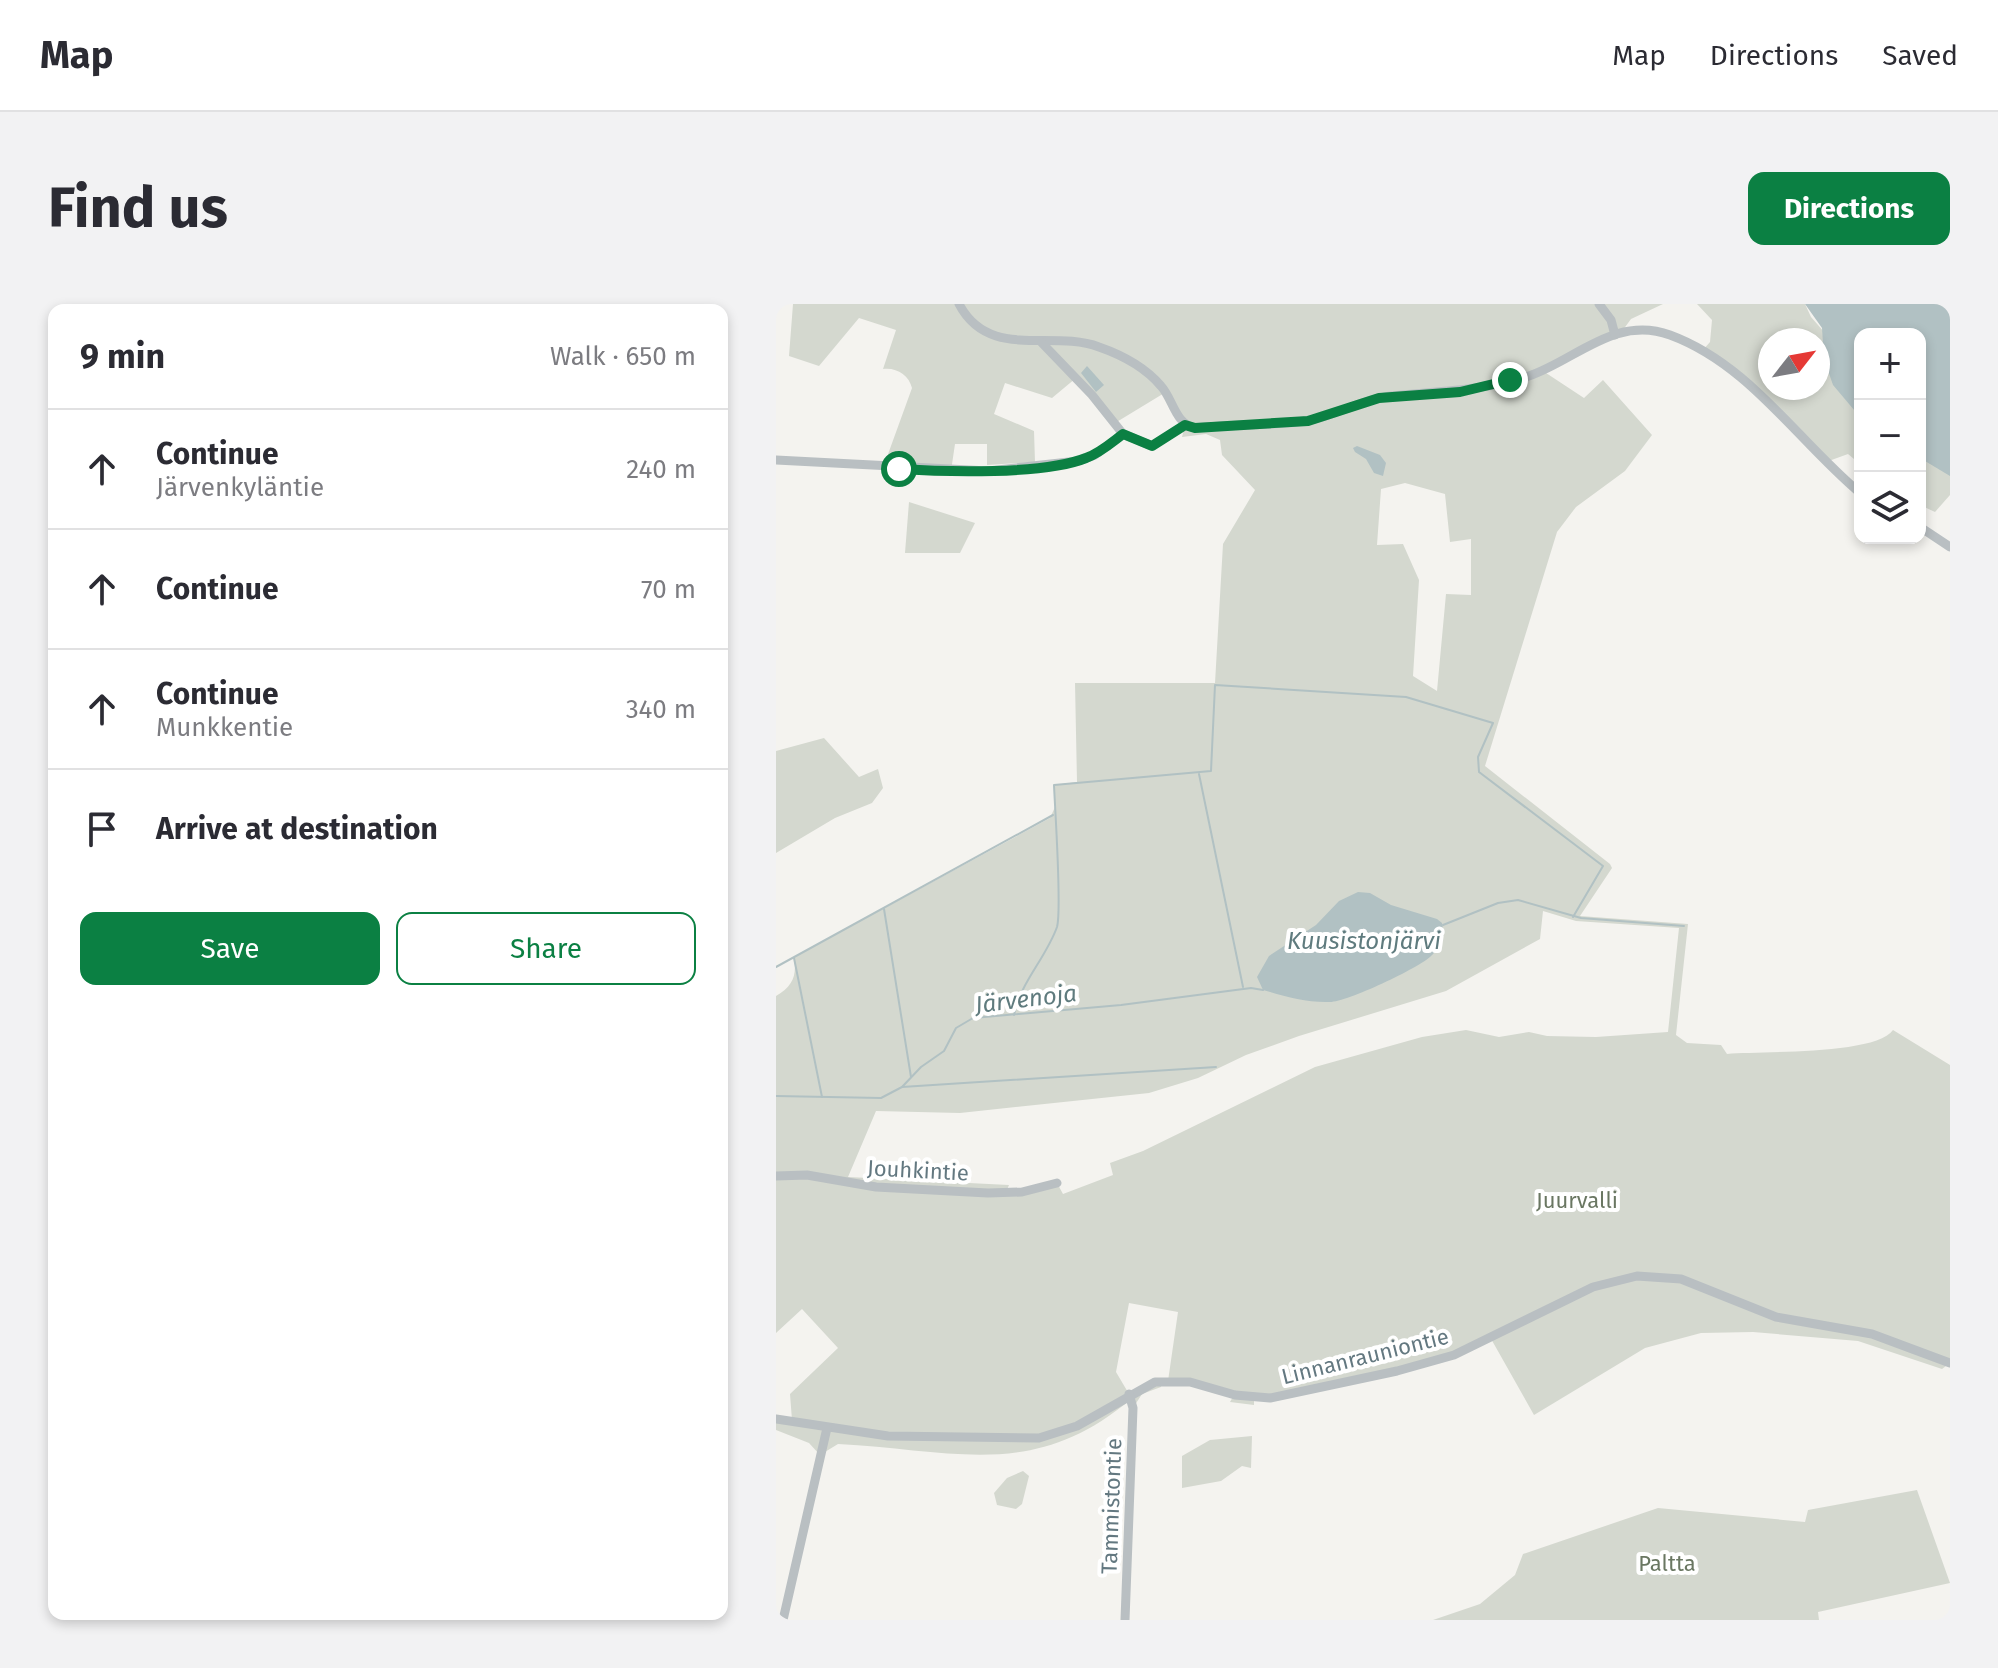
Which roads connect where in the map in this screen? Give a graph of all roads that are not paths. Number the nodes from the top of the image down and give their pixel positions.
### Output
1 (959, 304) edge
2 (1599, 304) edge
3 (1615, 335) junction
4 (1042, 343) junction
5 (1185, 425) junction
6 (1123, 434) junction
7 (776, 460) edge
8 (1854, 487) edge
9 (1926, 531) edge
10 (1950, 547) edge
11 (776, 1176) edge
12 (1057, 1183) dead end
13 (1950, 1363) edge
14 (1129, 1394) junction
15 (776, 1419) edge
16 (827, 1428) junction
17 (783, 1620) edge
18 (1125, 1620) edge

1 - 4 street
2 - 3 street
3 - 5 street
3 - 8 street
4 - 5 street
4 - 6 street
5 - 6 street
6 - 7 street
9 - 10 street
11 - 12 street, Jouhkintie
13 - 14 street, Linnanrauniontie
14 - 16 street, Linnanrauniontie
14 - 18 street, Tammistontie
15 - 16 street, Linnanrauniontie
16 - 17 street

